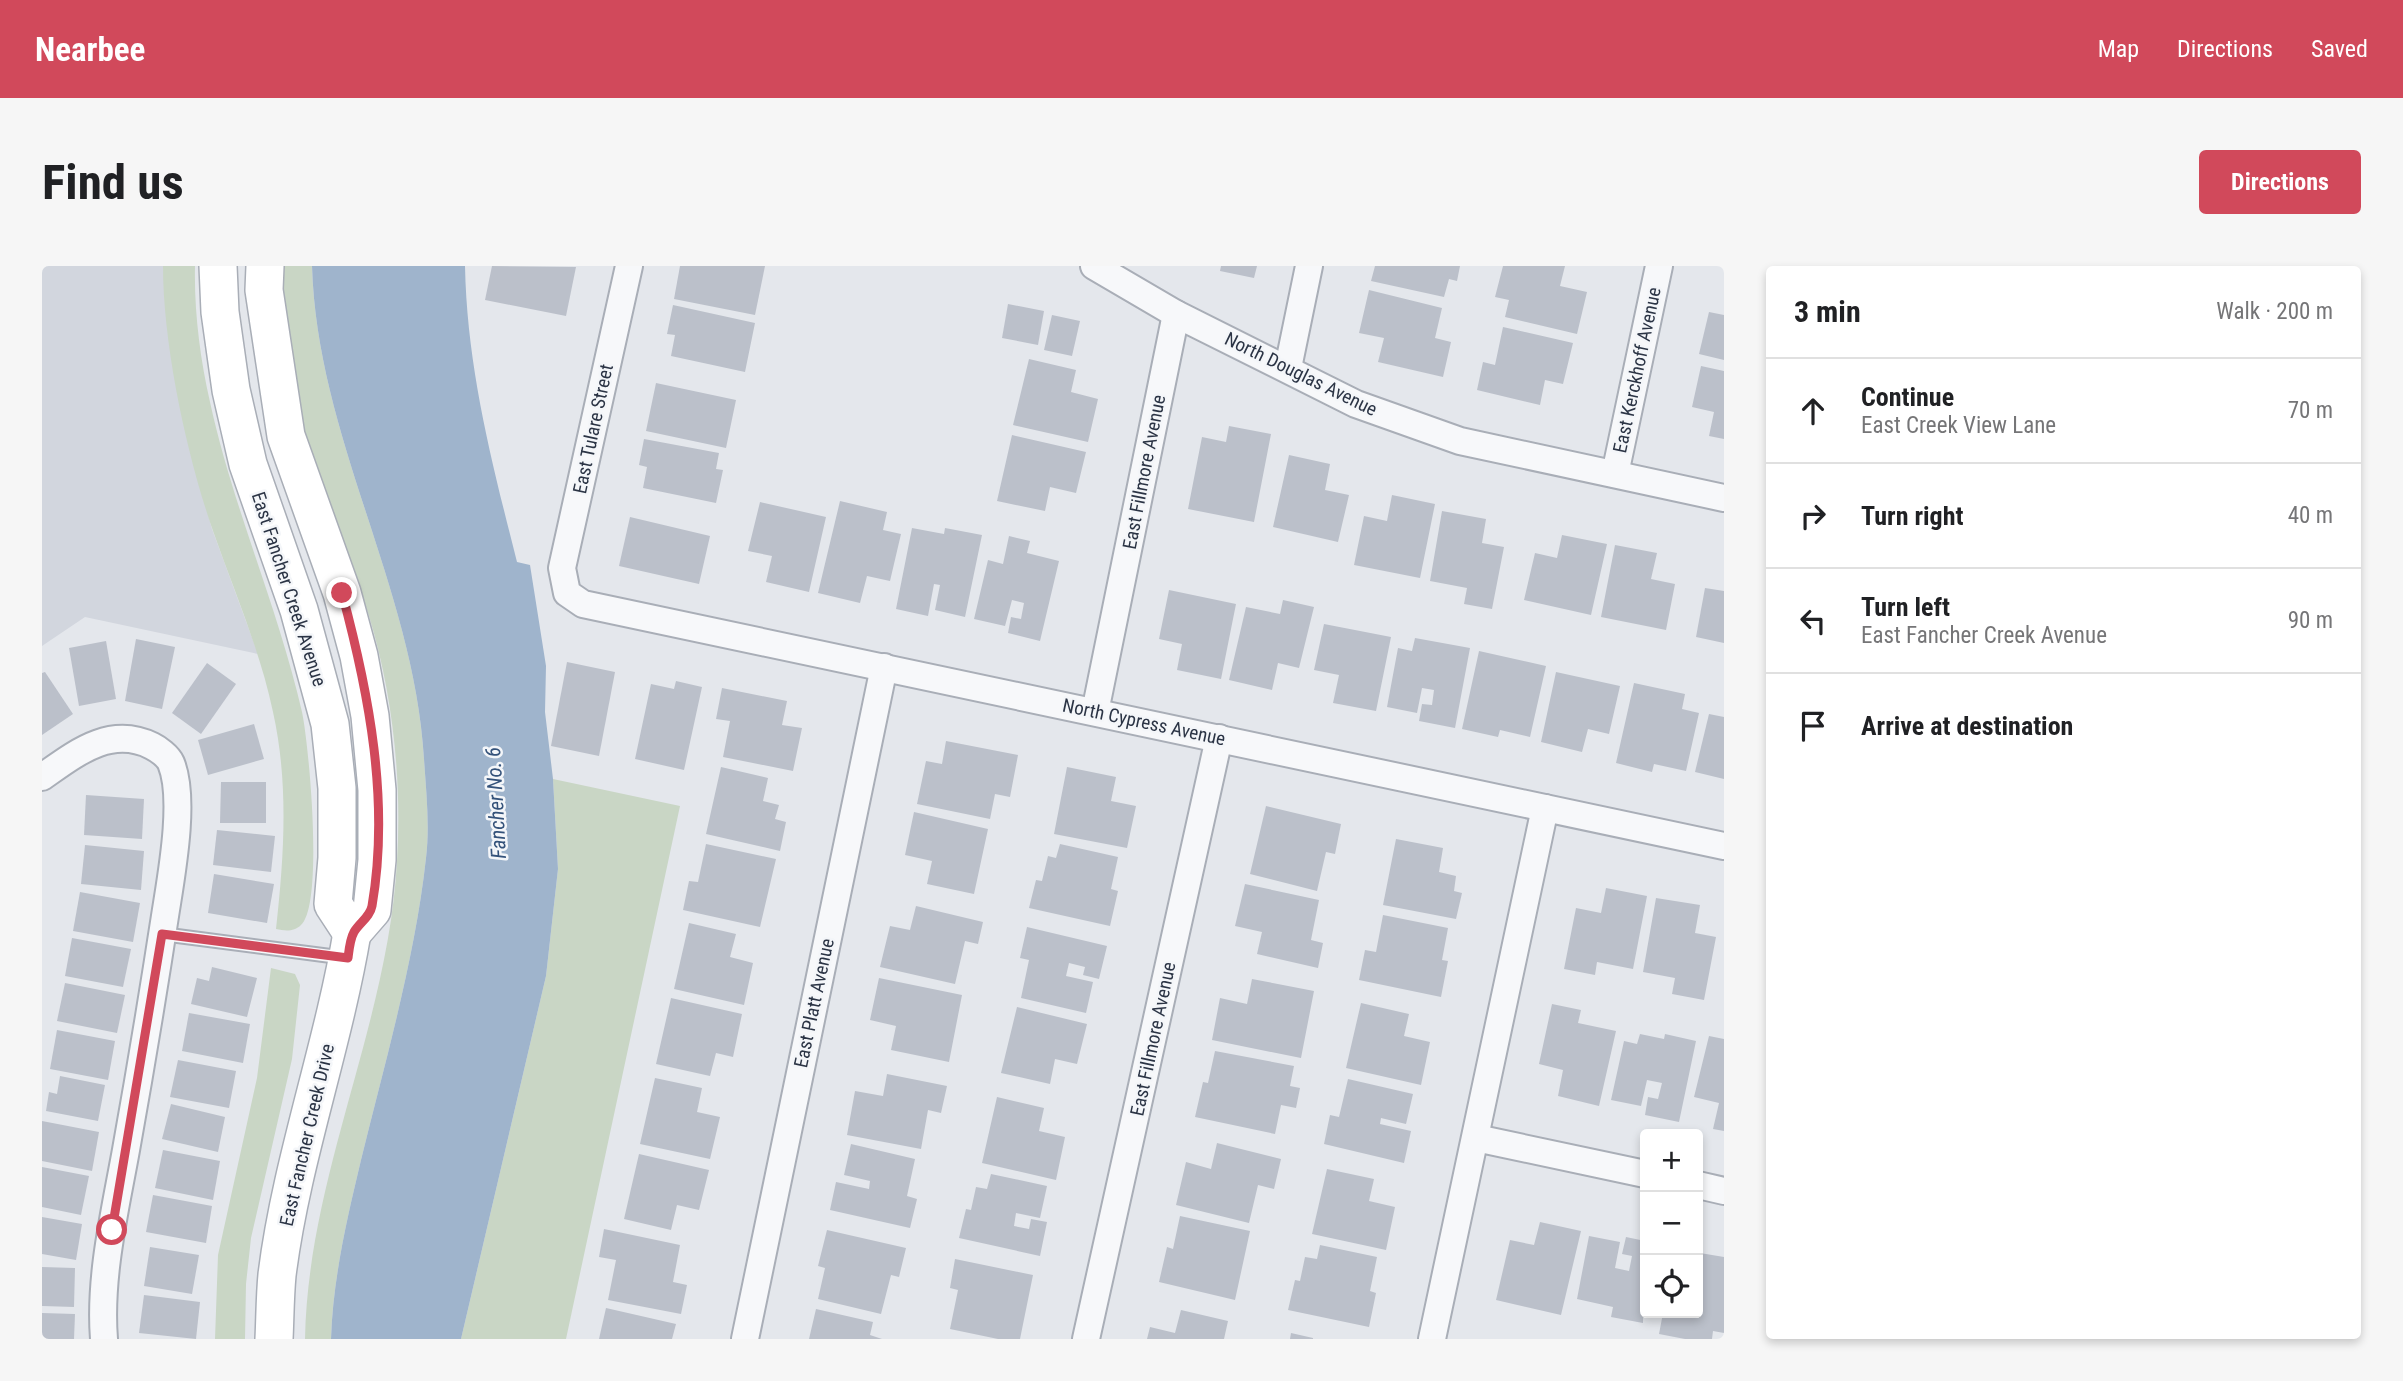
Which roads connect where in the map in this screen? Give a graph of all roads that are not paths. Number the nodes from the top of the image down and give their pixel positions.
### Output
1 (218, 266) edge
2 (265, 266) edge
3 (629, 266) edge
4 (1094, 266) edge
5 (1309, 266) edge
6 (1659, 266) edge
7 (1176, 314) junction
8 (1288, 368) junction
9 (1615, 474) junction
10 (1724, 498) edge
11 (567, 593) joint
12 (884, 667) junction
13 (1095, 712) junction
14 (1219, 738) junction
15 (42, 777) edge
16 (1545, 808) junction
17 (1724, 846) edge
18 (162, 934) junction
19 (350, 946) junction
20 (1476, 1138) junction
21 (1640, 1173) edge
22 (1703, 1186) edge
23 (1724, 1191) edge
24 (104, 1339) edge
25 (274, 1339) edge
26 (745, 1339) edge
27 (1086, 1339) edge
28 (1432, 1339) edge

1 - 19 street, East Fancher Creek Avenue
2 - 19 street
3 - 11 street, East Tulare Street
4 - 7 street, North Douglas Avenue
5 - 8 street
6 - 9 street, East Kerckhoff Avenue
7 - 8 street, North Douglas Avenue
7 - 13 street, East Fillmore Avenue
8 - 9 street, North Douglas Avenue
9 - 10 street, North Douglas Avenue
11 - 12 street, North Cypress Avenue
12 - 13 street, North Cypress Avenue
12 - 26 street, East Platt Avenue
13 - 14 street, North Cypress Avenue
14 - 16 street, North Cypress Avenue
14 - 27 street, East Fillmore Avenue
15 - 18 street
16 - 17 street, North Cypress Avenue
16 - 20 street
18 - 19 lane
18 - 24 street
19 - 25 street, East Fancher Creek Drive
20 - 21 street
20 - 28 street
22 - 23 street

